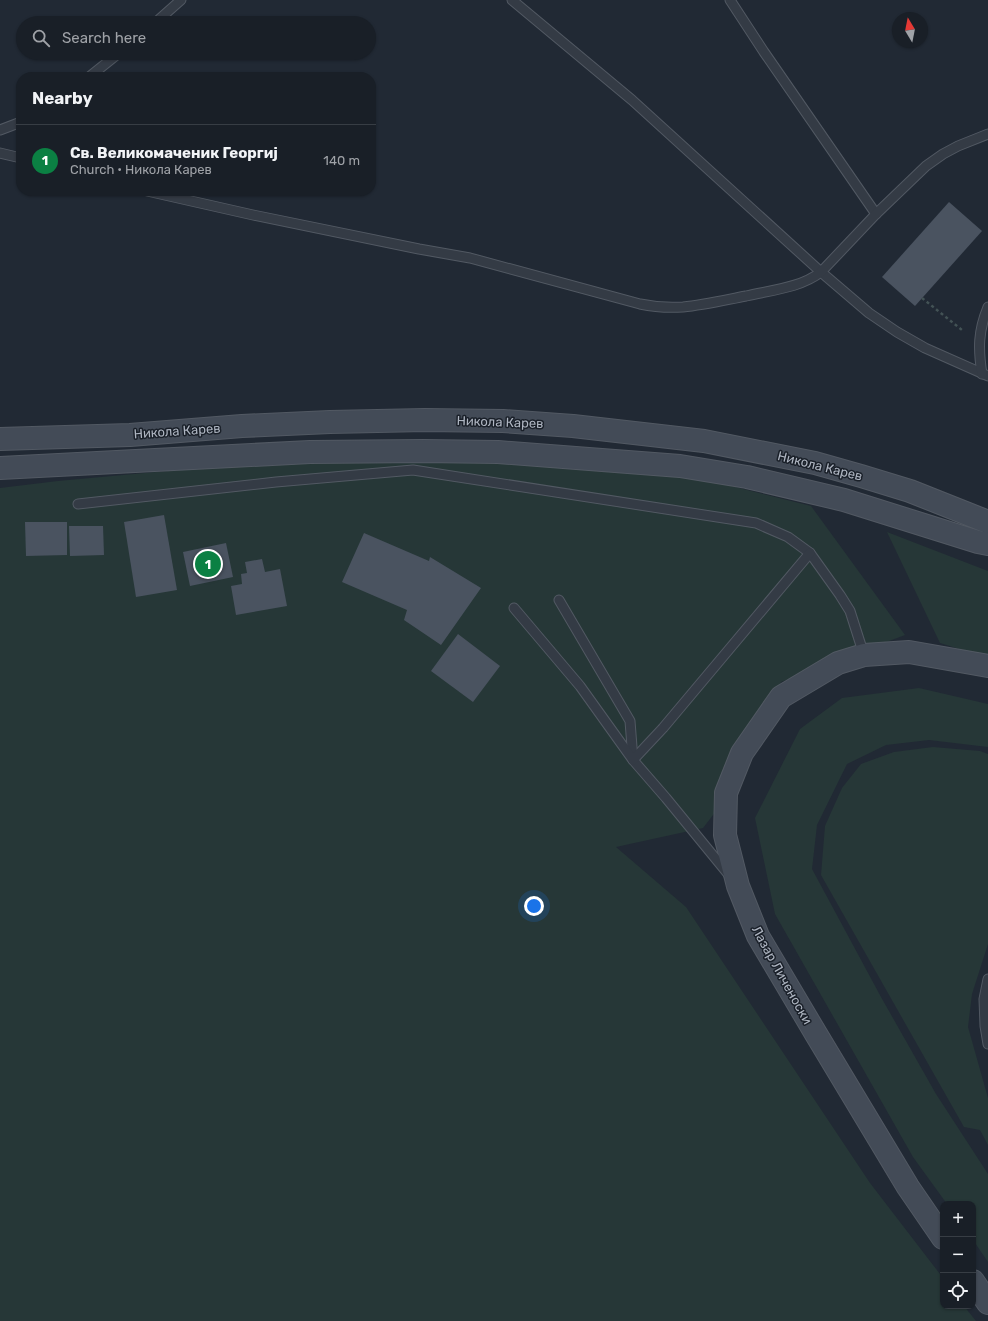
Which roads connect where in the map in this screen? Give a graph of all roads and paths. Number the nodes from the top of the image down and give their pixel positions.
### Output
1 (181, 0) edge
2 (512, 0) edge
3 (730, 0) edge
4 (163, 16) edge
5 (110, 60) edge
6 (95, 72) edge
7 (16, 124) edge
8 (0, 130) edge
9 (988, 134) edge
10 (0, 153) edge
11 (16, 157) edge
12 (169, 196) edge
13 (876, 214) junction
14 (821, 272) junction
15 (922, 298) dead end
16 (988, 307) edge
17 (962, 330) dead end
18 (985, 375) edge
19 (0, 439) edge
20 (0, 468) edge
21 (78, 504) dead end
22 (988, 522) edge
23 (988, 544) edge
24 (810, 553) junction
25 (559, 600) dead end
26 (514, 608) dead end
27 (864, 654) junction
28 (988, 666) edge
29 (633, 760) junction
30 (738, 886) junction
31 (988, 979) edge
32 (988, 1044) edge
33 (942, 1237) edge
34 (976, 1285) edge
35 (988, 1303) edge

1 - 4 lane
2 - 14 lane
3 - 13 lane
5 - 6 lane
7 - 8 lane
9 - 13 lane
10 - 11 lane
12 - 14 lane
13 - 14 lane
14 - 18 lane
15 - 17 path
16 - 18 lane
19 - 22 street, Никола Карев
20 - 23 street, Никола Карев
21 - 24 lane
24 - 27 lane
24 - 29 lane
25 - 29 lane
26 - 29 lane
27 - 28 street, Лазар Личеноски
27 - 30 street, Лазар Личеноски
29 - 30 lane
30 - 33 street, Лазар Личеноски
31 - 32 lane
34 - 35 street

